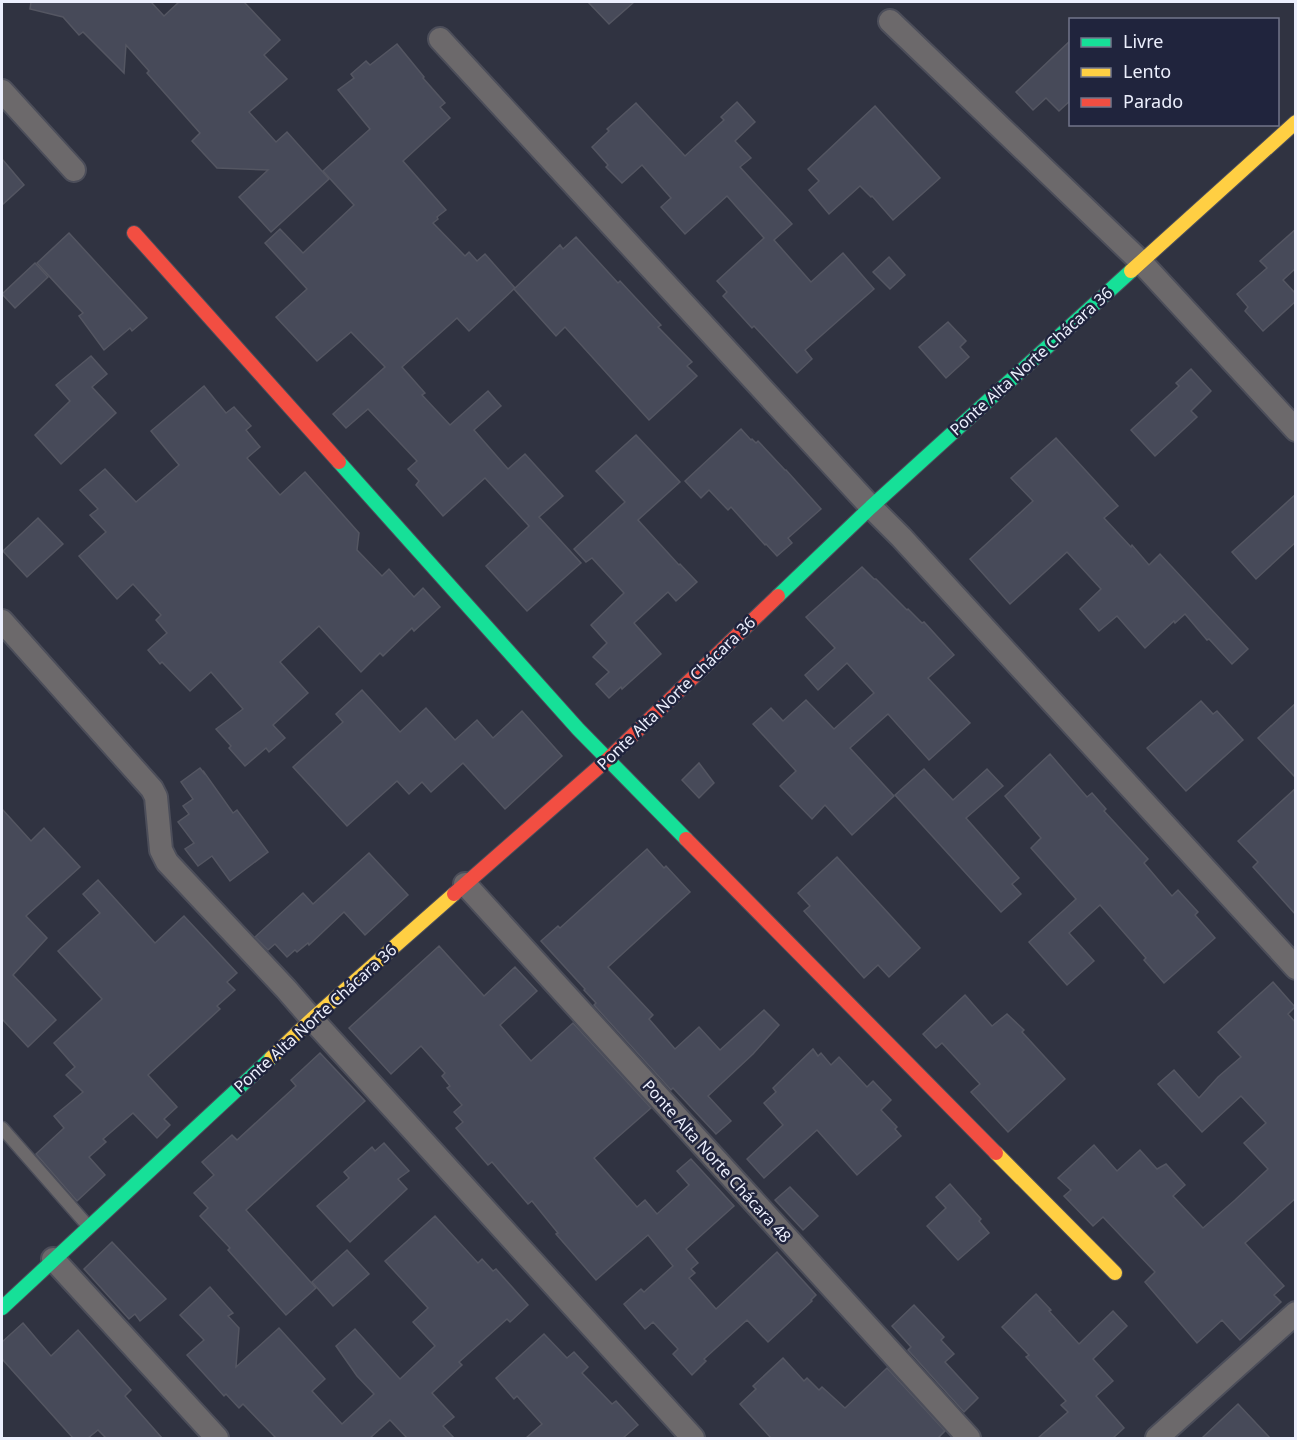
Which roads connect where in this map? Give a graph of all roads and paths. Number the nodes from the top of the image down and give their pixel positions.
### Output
1 (890, 21) dead end
2 (441, 39) dead end
3 (2, 91) edge
4 (1296, 122) edge
5 (74, 170) dead end
6 (134, 233) dead end
7 (1141, 262) junction
8 (1296, 430) edge
9 (871, 507) junction
10 (2, 621) edge
11 (608, 759) junction
12 (465, 884) junction
13 (1296, 968) edge
14 (312, 1019) junction
15 (2, 1128) edge
16 (88, 1226) junction
17 (53, 1259) junction
18 (1115, 1273) dead end
19 (4, 1302) edge
20 (1296, 1313) edge
21 (217, 1438) edge
22 (693, 1438) edge
23 (969, 1438) edge
24 (1157, 1438) edge

1 - 7 street
2 - 9 street
3 - 5 street
4 - 7 street, Ponte Alta Norte Chácara 36
6 - 11 street
7 - 8 street
7 - 9 street, Ponte Alta Norte Chácara 36
9 - 11 street, Ponte Alta Norte Chácara 36
9 - 13 street
10 - 14 street
11 - 12 street, Ponte Alta Norte Chácara 36
11 - 18 street
12 - 14 street, Ponte Alta Norte Chácara 36
12 - 23 street, Ponte Alta Norte Chácara 48
14 - 16 street, Ponte Alta Norte Chácara 36
14 - 22 street
15 - 16 lane
16 - 17 street, Ponte Alta Norte Chácara 36
17 - 19 street, Ponte Alta Norte Chácara 36
17 - 21 street
20 - 24 street

